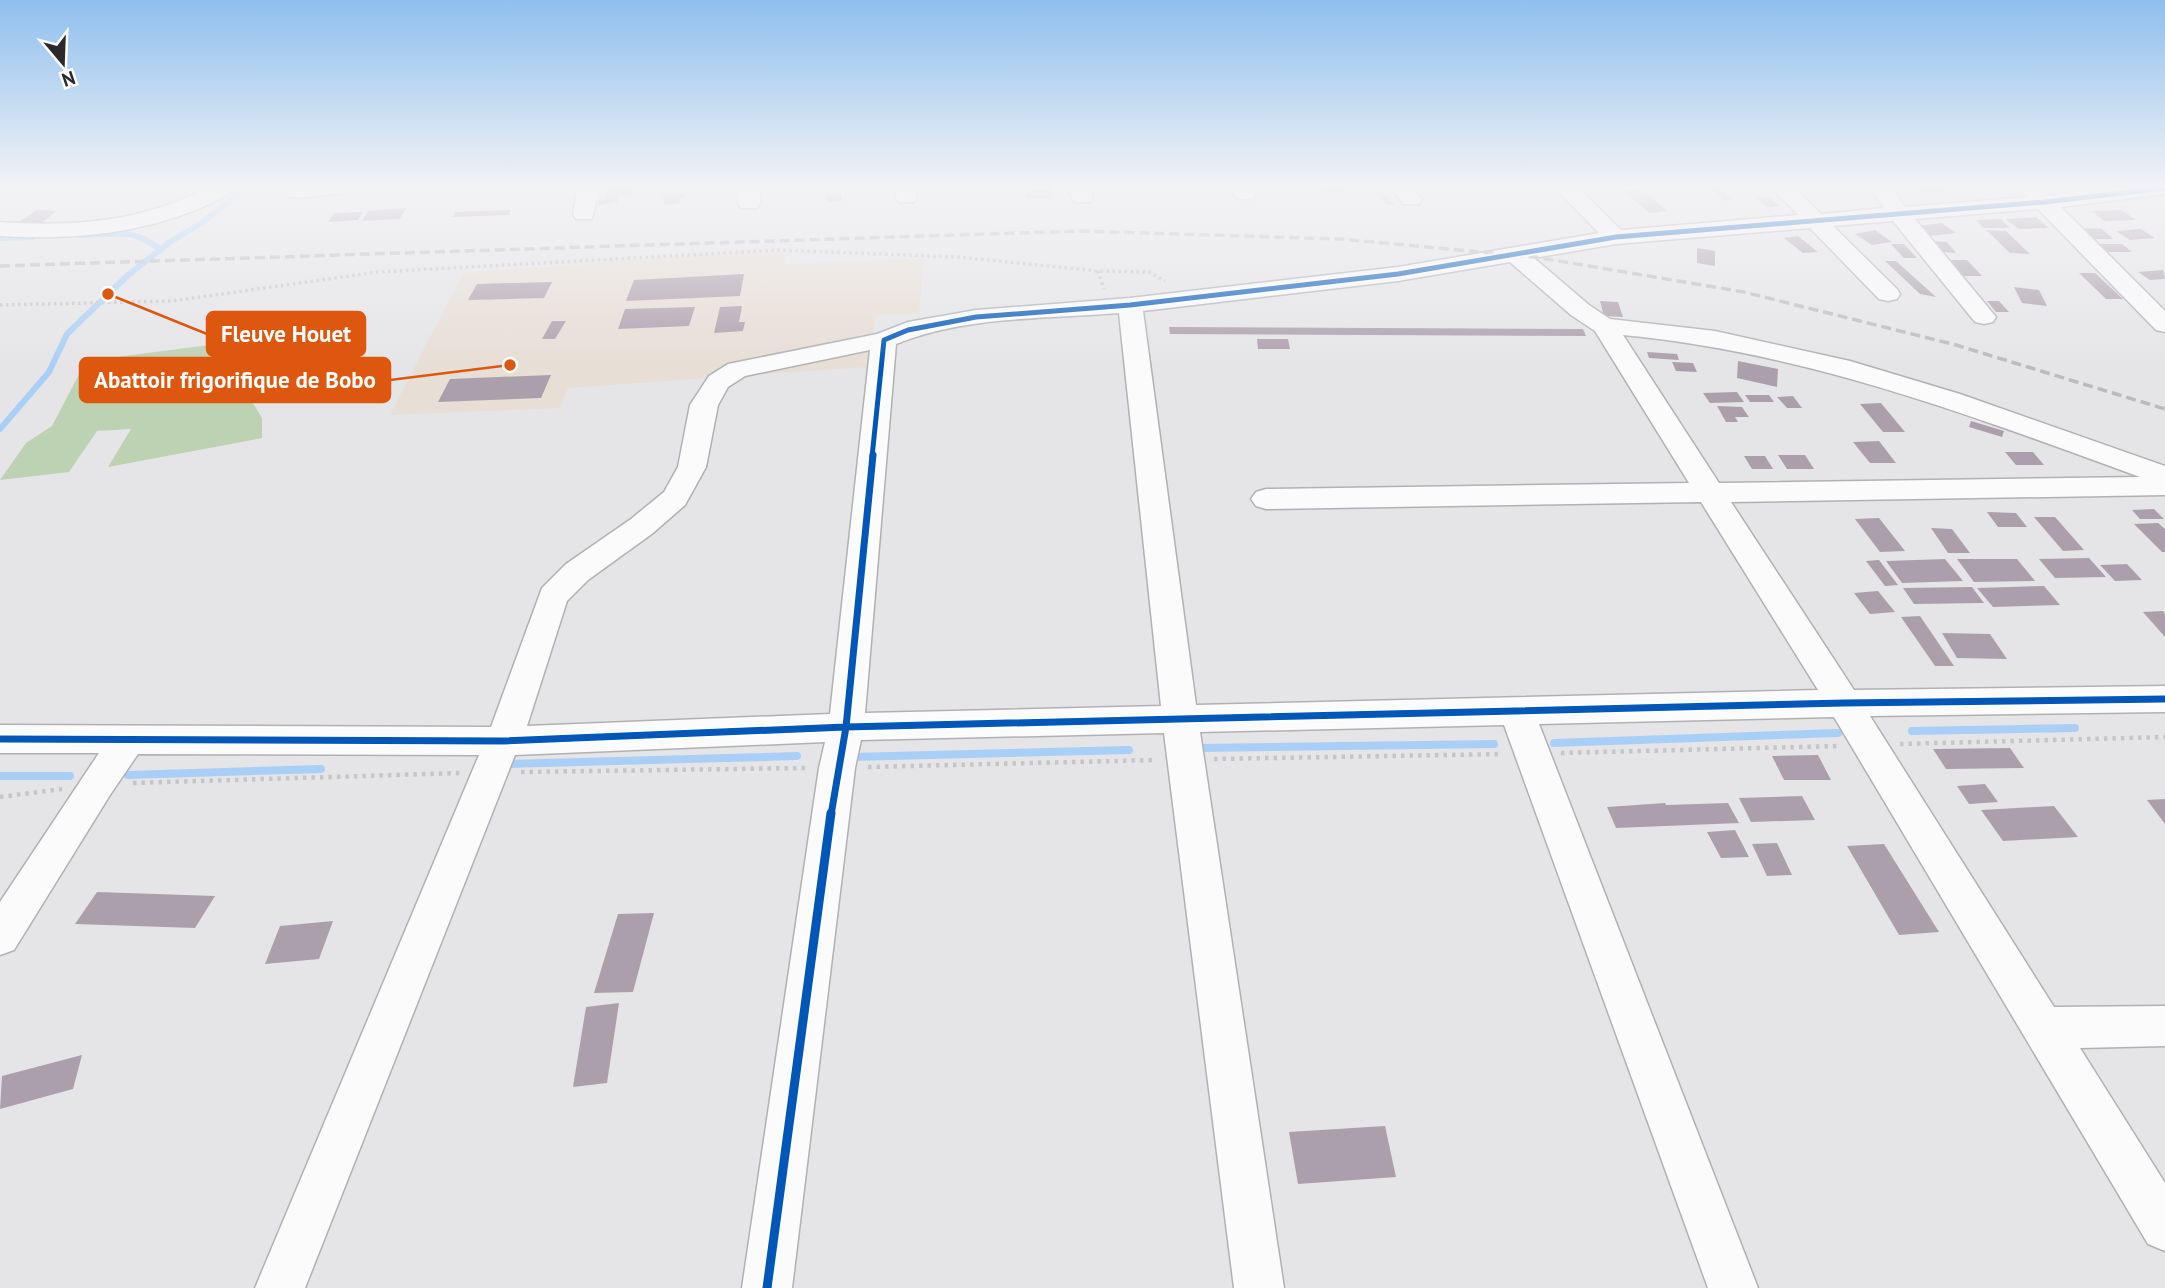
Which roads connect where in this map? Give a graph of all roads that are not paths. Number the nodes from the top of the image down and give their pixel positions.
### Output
1 (1556, 247) edge
2 (1841, 247) edge
3 (1926, 247) edge
4 (2088, 247) edge
5 (1515, 254) junction
6 (1888, 294) dead end
7 (1130, 304) junction
8 (1984, 317) dead end
9 (2165, 325) edge
10 (1604, 326) junction
11 (884, 340) junction
12 (2165, 476) edge
13 (2165, 486) edge
14 (1713, 494) junction
15 (1266, 499) dead end
16 (2165, 699) edge
17 (1844, 703) junction
18 (1516, 710) junction
19 (1182, 720) junction
20 (846, 726) junction
21 (0, 739) edge
22 (130, 739) junction
23 (496, 756) junction
24 (0, 937) edge
25 (2165, 1026) edge
26 (2042, 1028) junction
27 (2165, 1227) edge
28 (279, 1288) edge
29 (767, 1288) edge
30 (1259, 1288) edge
31 (1734, 1288) edge

1 - 5 street
2 - 6 street
3 - 8 street
4 - 9 street
5 - 7 street
5 - 10 street
7 - 11 street
7 - 19 street
10 - 12 street
10 - 14 street
11 - 20 street
11 - 23 street
13 - 14 street
14 - 15 street
14 - 17 street
16 - 17 street
17 - 18 street
17 - 26 street
18 - 19 street
18 - 31 street
19 - 20 street
19 - 30 street
20 - 23 street
20 - 29 street
21 - 22 street
22 - 23 street
22 - 24 street
23 - 28 street
25 - 26 street
26 - 27 street

